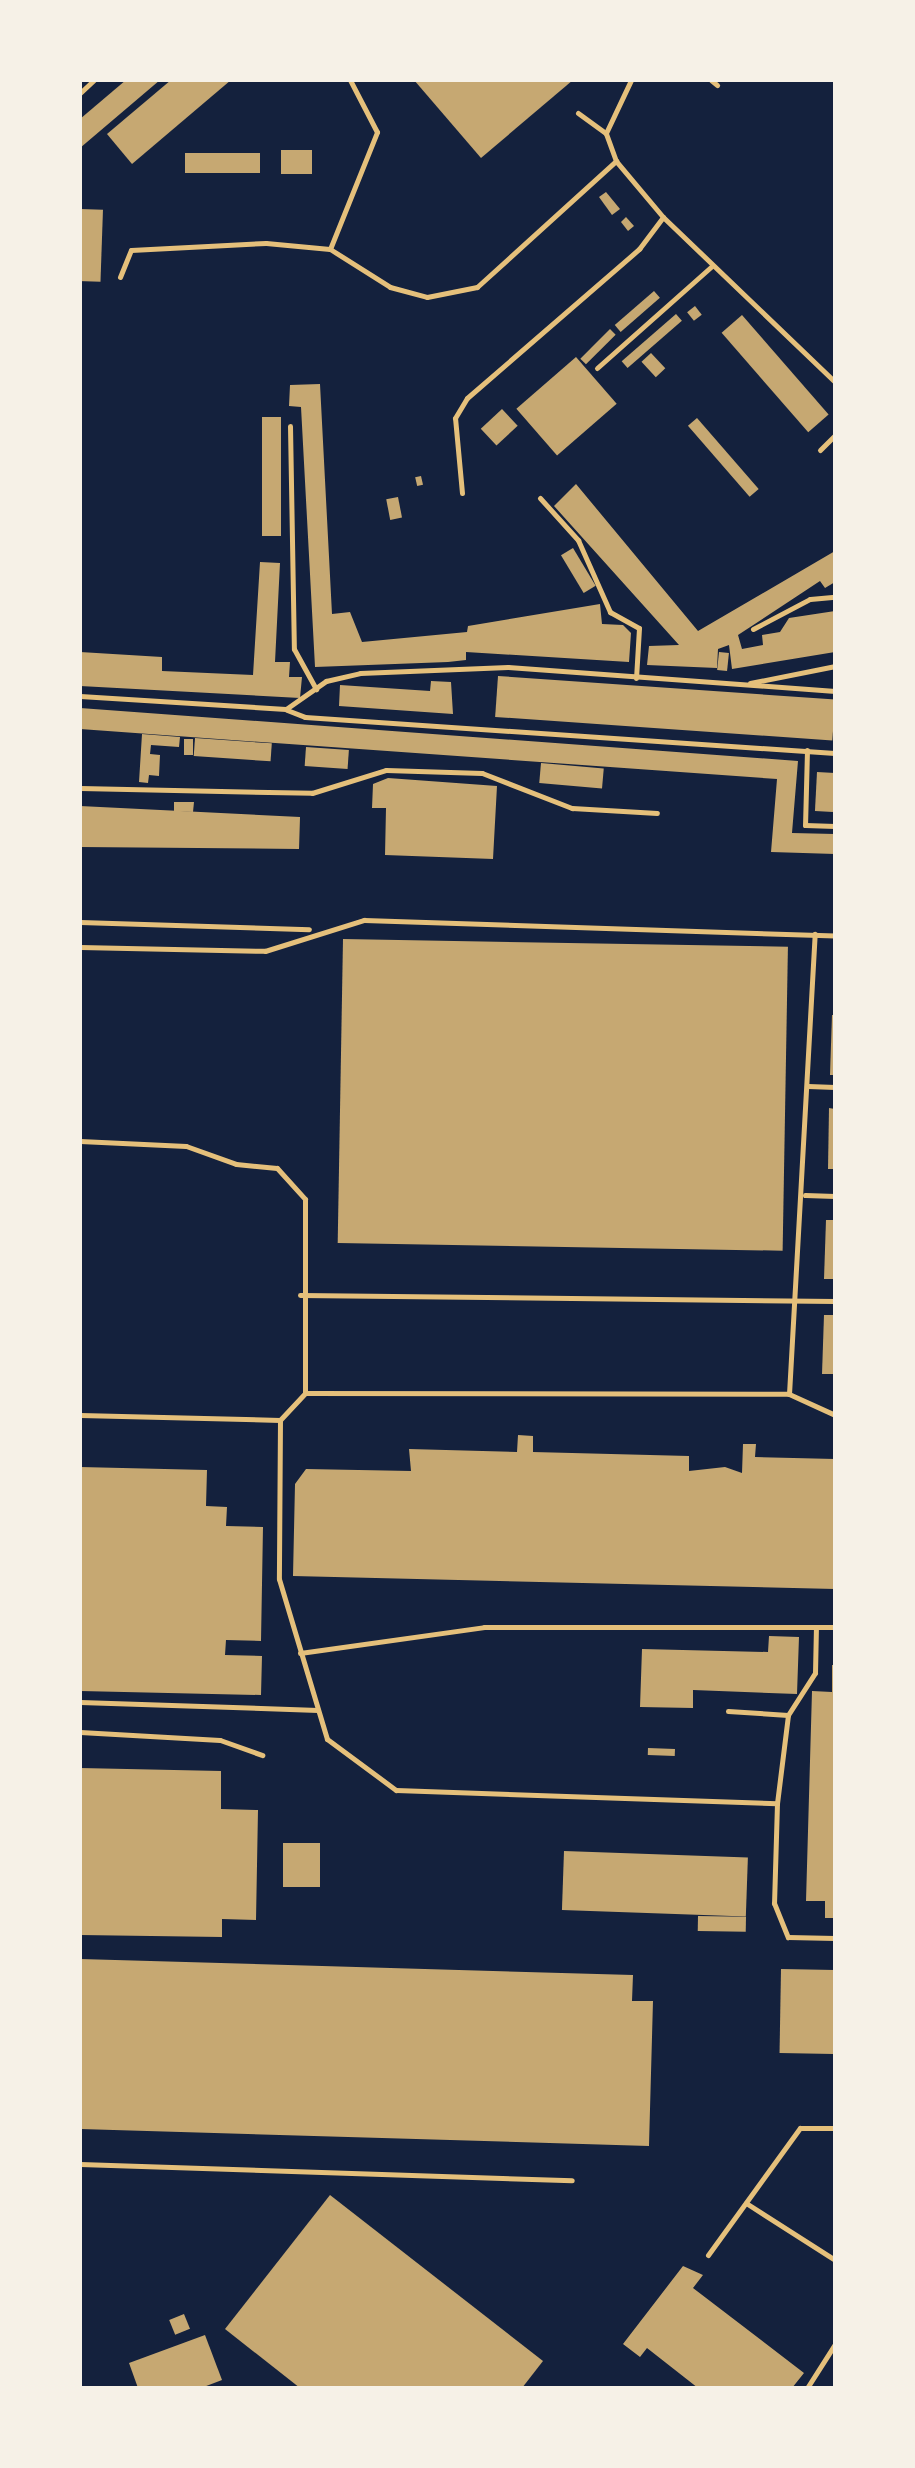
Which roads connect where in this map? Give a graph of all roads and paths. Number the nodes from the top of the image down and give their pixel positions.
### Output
1 (94, 80) edge
2 (350, 80) edge
3 (631, 80) edge
4 (711, 80) edge
5 (717, 85) dead end
6 (80, 93) edge
7 (578, 113) dead end
8 (606, 133) junction
9 (616, 161) junction
10 (663, 217) junction
11 (330, 249) junction
12 (712, 266) junction
13 (120, 277) dead end
14 (597, 368) dead end
15 (835, 382) edge
16 (290, 426) dead end
17 (835, 435) edge
18 (820, 450) dead end
19 (462, 493) dead end
20 (540, 498) dead end
21 (835, 597) edge
22 (753, 629) dead end
23 (835, 666) edge
24 (636, 678) junction
25 (742, 685) junction
26 (316, 689) junction
27 (835, 691) edge
28 (80, 696) edge
29 (286, 709) junction
30 (807, 750) junction
31 (835, 753) edge
32 (80, 788) edge
33 (657, 813) dead end
34 (835, 826) edge
35 (80, 922) edge
36 (314, 930) junction
37 (815, 934) junction
38 (835, 936) edge
39 (80, 947) edge
40 (808, 1086) junction
41 (835, 1087) edge
42 (80, 1141) edge
43 (805, 1195) junction
44 (835, 1196) edge
45 (300, 1295) junction
46 (796, 1300) junction
47 (835, 1301) edge
48 (305, 1393) junction
49 (789, 1394) junction
50 (80, 1415) edge
51 (835, 1415) edge
52 (280, 1420) junction
53 (816, 1627) junction
54 (835, 1627) edge
55 (300, 1653) junction
56 (80, 1702) edge
57 (318, 1710) junction
58 (728, 1711) dead end
59 (788, 1715) junction
60 (80, 1732) edge
61 (262, 1755) dead end
62 (777, 1803) junction
63 (835, 1938) edge
64 (835, 2128) edge
65 (80, 2164) edge
66 (572, 2180) dead end
67 (746, 2203) junction
68 (708, 2255) dead end
69 (835, 2260) edge
70 (835, 2344) edge
71 (807, 2388) edge

1 - 6 lane
2 - 11 lane
3 - 8 lane
4 - 5 lane
7 - 8 lane
8 - 9 lane
9 - 10 lane
9 - 11 lane
10 - 12 lane
10 - 19 lane
11 - 13 lane
12 - 14 lane
12 - 15 lane
16 - 26 lane
17 - 18 lane
20 - 24 lane
21 - 22 lane
23 - 25 lane
24 - 25 lane
24 - 26 lane
25 - 27 lane
26 - 29 lane
28 - 29 lane
29 - 30 lane
30 - 31 lane
30 - 34 lane
32 - 33 lane
35 - 36 lane
36 - 37 lane
36 - 39 lane
37 - 38 lane
37 - 40 lane
40 - 41 lane
40 - 43 lane
42 - 45 lane
43 - 44 lane
43 - 46 lane
45 - 46 lane
45 - 48 lane
46 - 47 lane
46 - 49 lane
48 - 49 lane
48 - 52 lane
49 - 51 lane
50 - 52 lane
52 - 55 lane
53 - 54 lane
53 - 55 lane
53 - 59 lane
55 - 57 lane
56 - 57 lane
57 - 62 lane
58 - 59 lane
59 - 62 lane
60 - 61 lane
62 - 63 lane
64 - 67 lane
65 - 66 lane
67 - 68 lane
67 - 69 lane
70 - 71 lane

